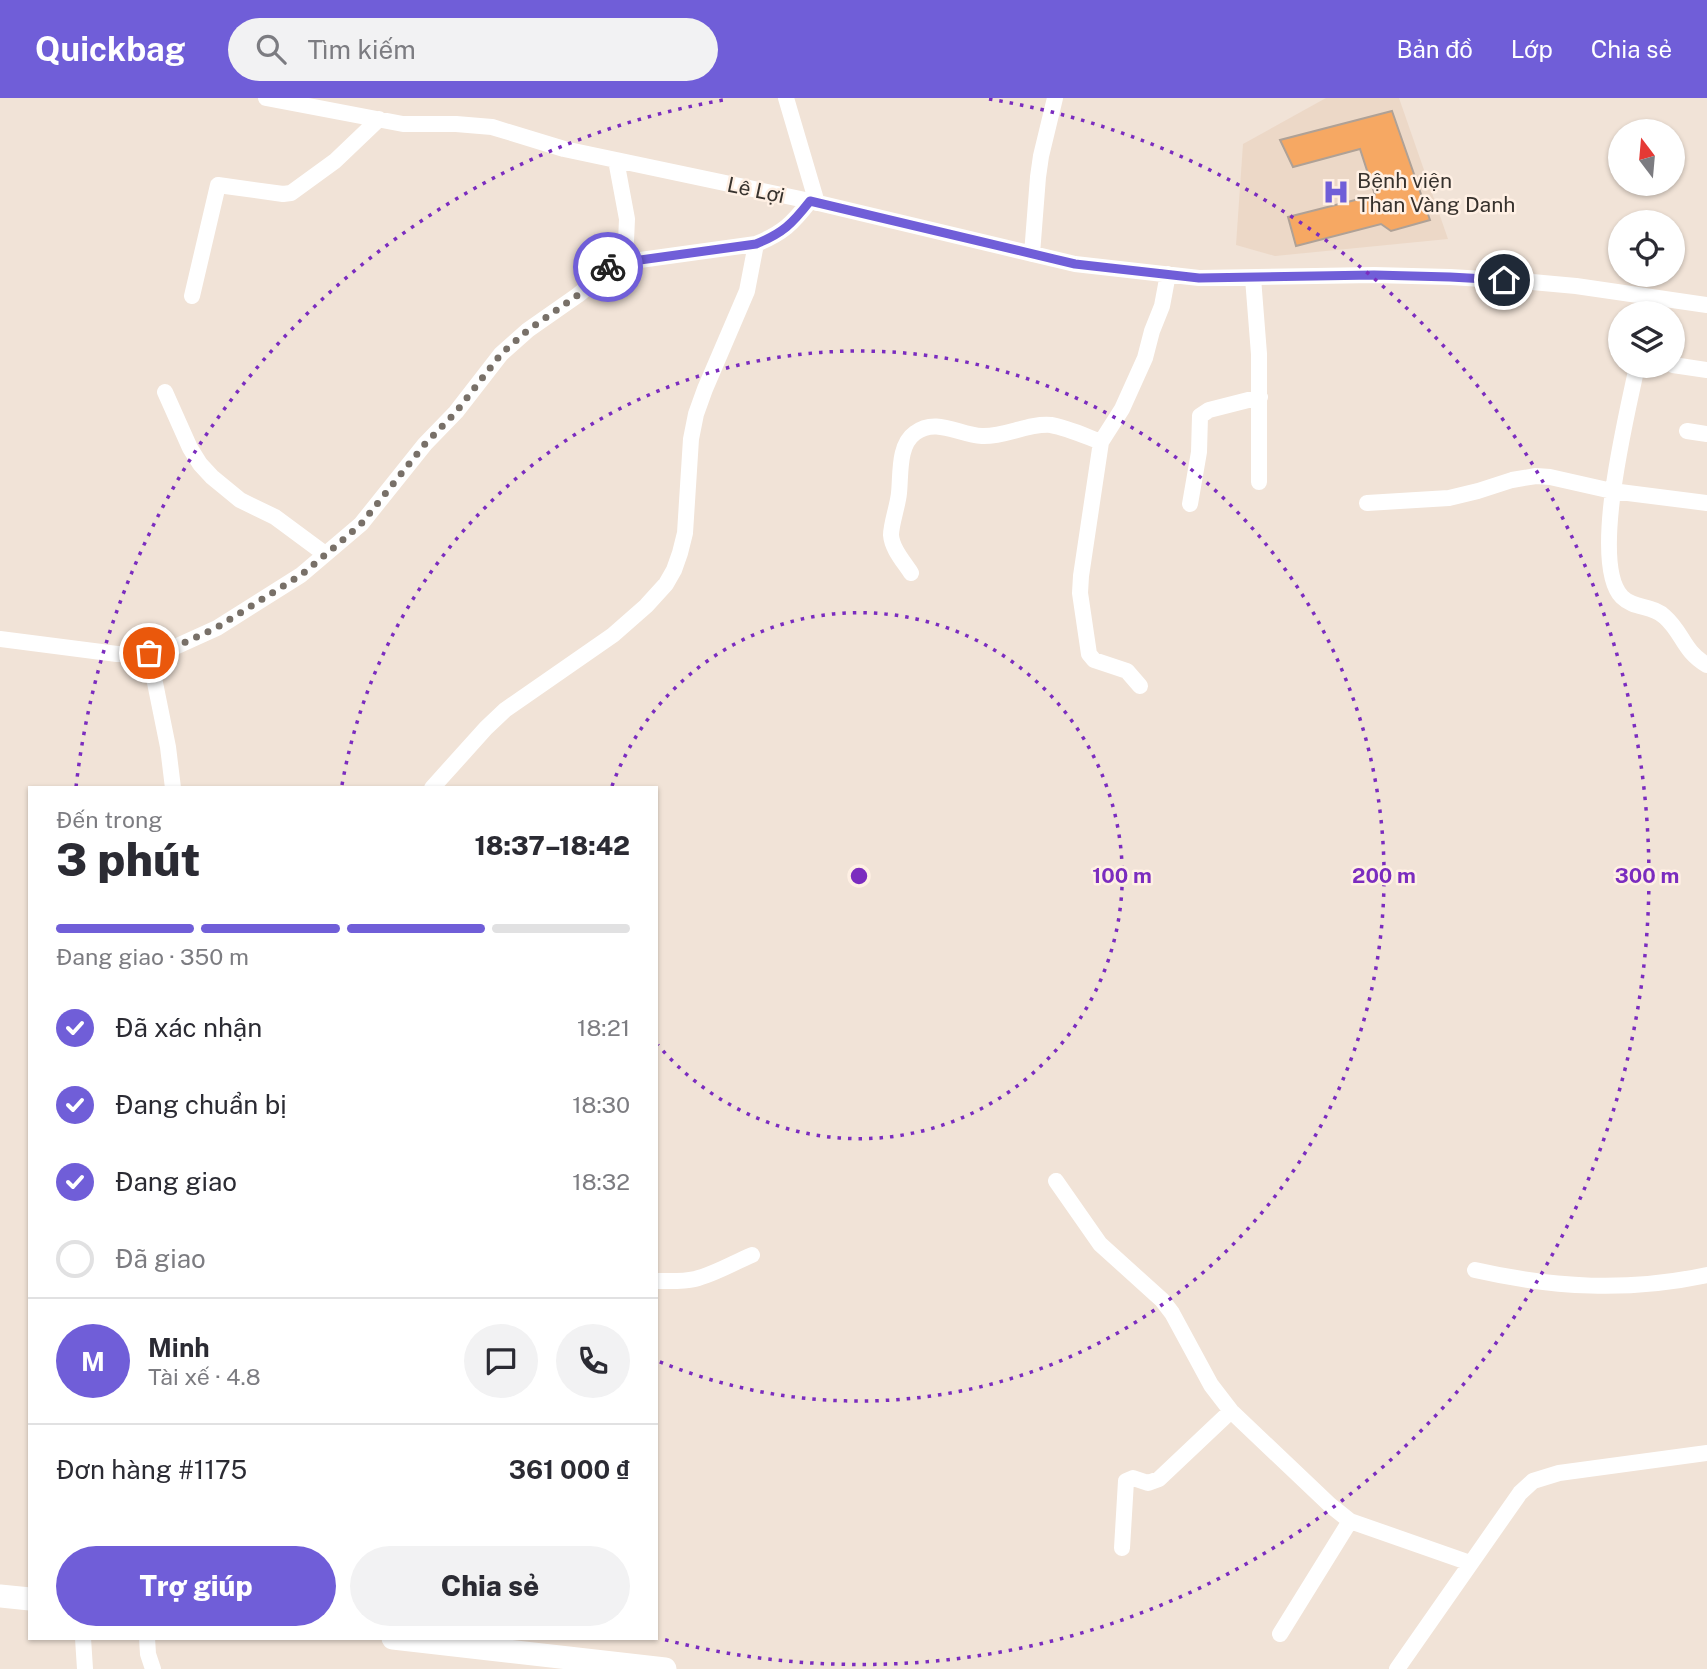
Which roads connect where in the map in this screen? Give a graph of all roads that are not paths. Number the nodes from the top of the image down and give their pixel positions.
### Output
1 (266, 98) edge
2 (786, 98) edge
3 (1055, 98) edge
4 (339, 105) edge
5 (379, 119) junction
6 (616, 160) junction
7 (814, 202) junction
8 (756, 244) junction
9 (1032, 254) junction
10 (611, 264) junction
11 (1168, 274) junction
12 (1253, 278) junction
13 (192, 296) dead end
14 (1651, 296) junction
15 (1650, 301) edge
16 (1707, 305) edge
17 (1685, 367) edge
18 (1707, 370) edge
19 (1635, 378) edge
20 (165, 392) dead end
21 (1259, 397) junction
22 (1688, 431) dead end
23 (1707, 434) edge
24 (1101, 442) junction
25 (1259, 482) dead end
26 (1612, 491) junction
27 (1367, 503) dead end
28 (1707, 503) edge
29 (1190, 504) dead end
30 (325, 554) junction
31 (911, 573) dead end
32 (0, 639) edge
33 (149, 653) junction
34 (1707, 665) edge
35 (1140, 687) dead end
36 (173, 786) edge
37 (434, 786) edge
38 (1056, 1181) dead end
39 (752, 1255) dead end
40 (1475, 1270) dead end
41 (1707, 1275) edge
42 (658, 1281) edge
43 (1231, 1411) junction
44 (1707, 1453) edge
45 (1350, 1521) junction
46 (1122, 1548) dead end
47 (1470, 1563) junction
48 (0, 1596) edge
49 (28, 1599) edge
50 (1280, 1634) dead end
51 (83, 1640) edge
52 (147, 1640) edge
53 (434, 1640) edge
54 (85, 1669) edge
55 (153, 1669) edge
56 (665, 1669) edge
57 (1397, 1669) edge

1 - 4 street, Lê Lợi
2 - 7 street
3 - 9 street
4 - 5 street, Lê Lợi
5 - 6 street, Lê Lợi
5 - 13 street
6 - 7 street, Lê Lợi
6 - 10 street
7 - 8 street
7 - 9 street, Lê Lợi
8 - 10 street
8 - 37 street
9 - 11 street, Lê Lợi
10 - 30 street
11 - 12 street, Lê Lợi
11 - 24 street
12 - 14 street, Lê Lợi
12 - 21 street
14 - 15 street
14 - 16 street, Lê Lợi
17 - 18 street
19 - 26 street
20 - 30 street
21 - 25 street
21 - 29 street
22 - 23 street
24 - 31 street
24 - 35 street
26 - 27 street
26 - 28 street
26 - 34 street
30 - 33 street
32 - 33 street
33 - 36 street
38 - 43 street
39 - 42 street
40 - 41 street
43 - 45 street
43 - 46 street
44 - 47 street
45 - 47 street
45 - 50 street
47 - 57 street
48 - 49 main road
51 - 54 street
52 - 55 street
53 - 56 main road

